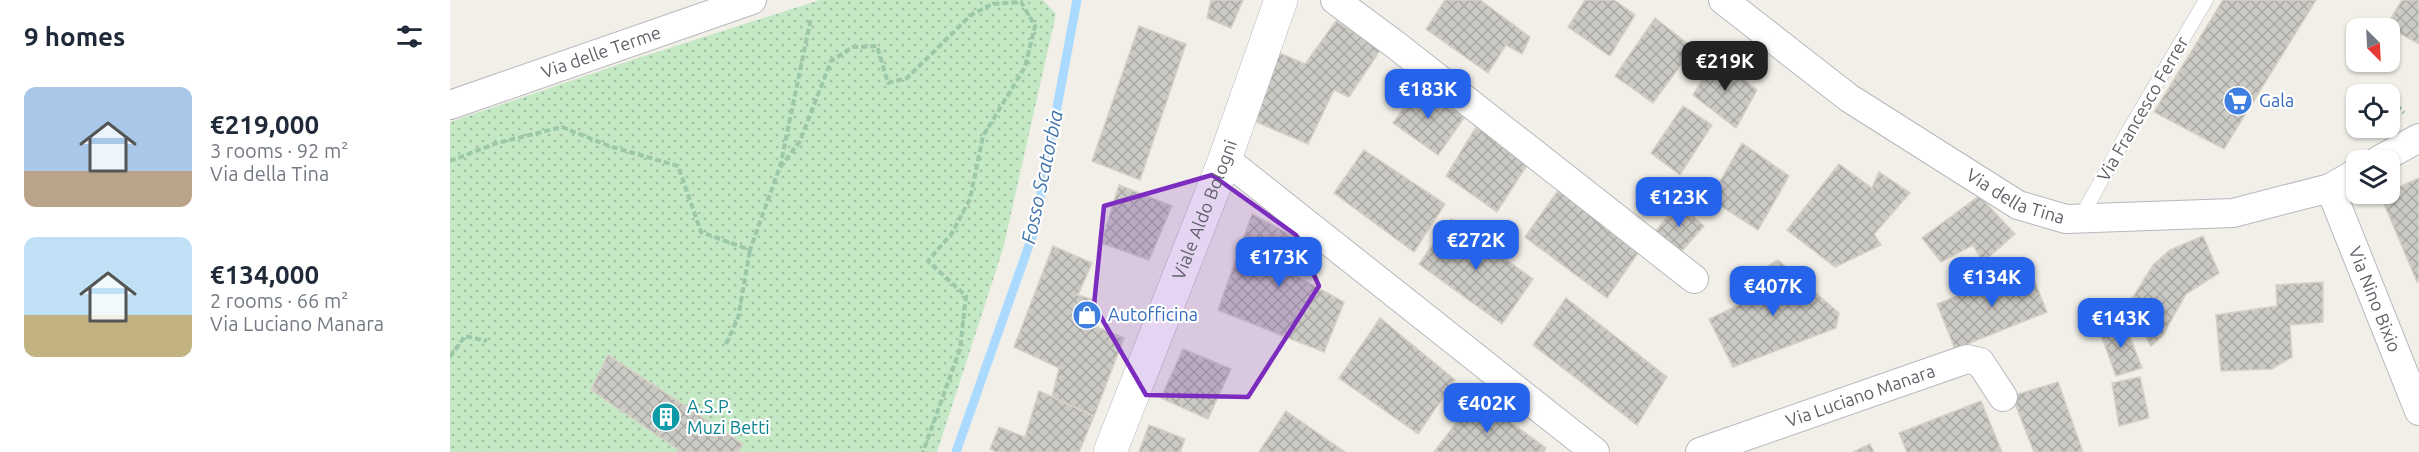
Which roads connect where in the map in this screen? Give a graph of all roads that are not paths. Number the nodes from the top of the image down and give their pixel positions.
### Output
1 (752, 0) edge
2 (1281, 0) edge
3 (1335, 0) edge
4 (1723, 0) edge
5 (2206, 0) edge
6 (450, 105) edge
7 (2419, 138) edge
8 (2397, 150) edge
9 (1225, 159) junction
10 (2346, 179) edge
11 (2330, 188) junction
12 (2080, 219) junction
13 (1694, 279) dead end
14 (2003, 397) dead end
15 (2419, 411) edge
16 (1110, 452) edge
17 (1594, 452) edge
18 (1700, 452) edge

1 - 6 street, Via delle Terme
2 - 9 main road, Viale Aldo Bologni
3 - 13 street
4 - 12 street, Via della Tina
5 - 12 lane, Via Francesco Ferrer
7 - 8 street
9 - 16 main road, Viale Aldo Bologni
9 - 17 street
10 - 11 street, Via della Tina
11 - 12 street, Via della Tina
11 - 15 street, Via Nino Bixio
14 - 18 street, Via Luciano Manara

